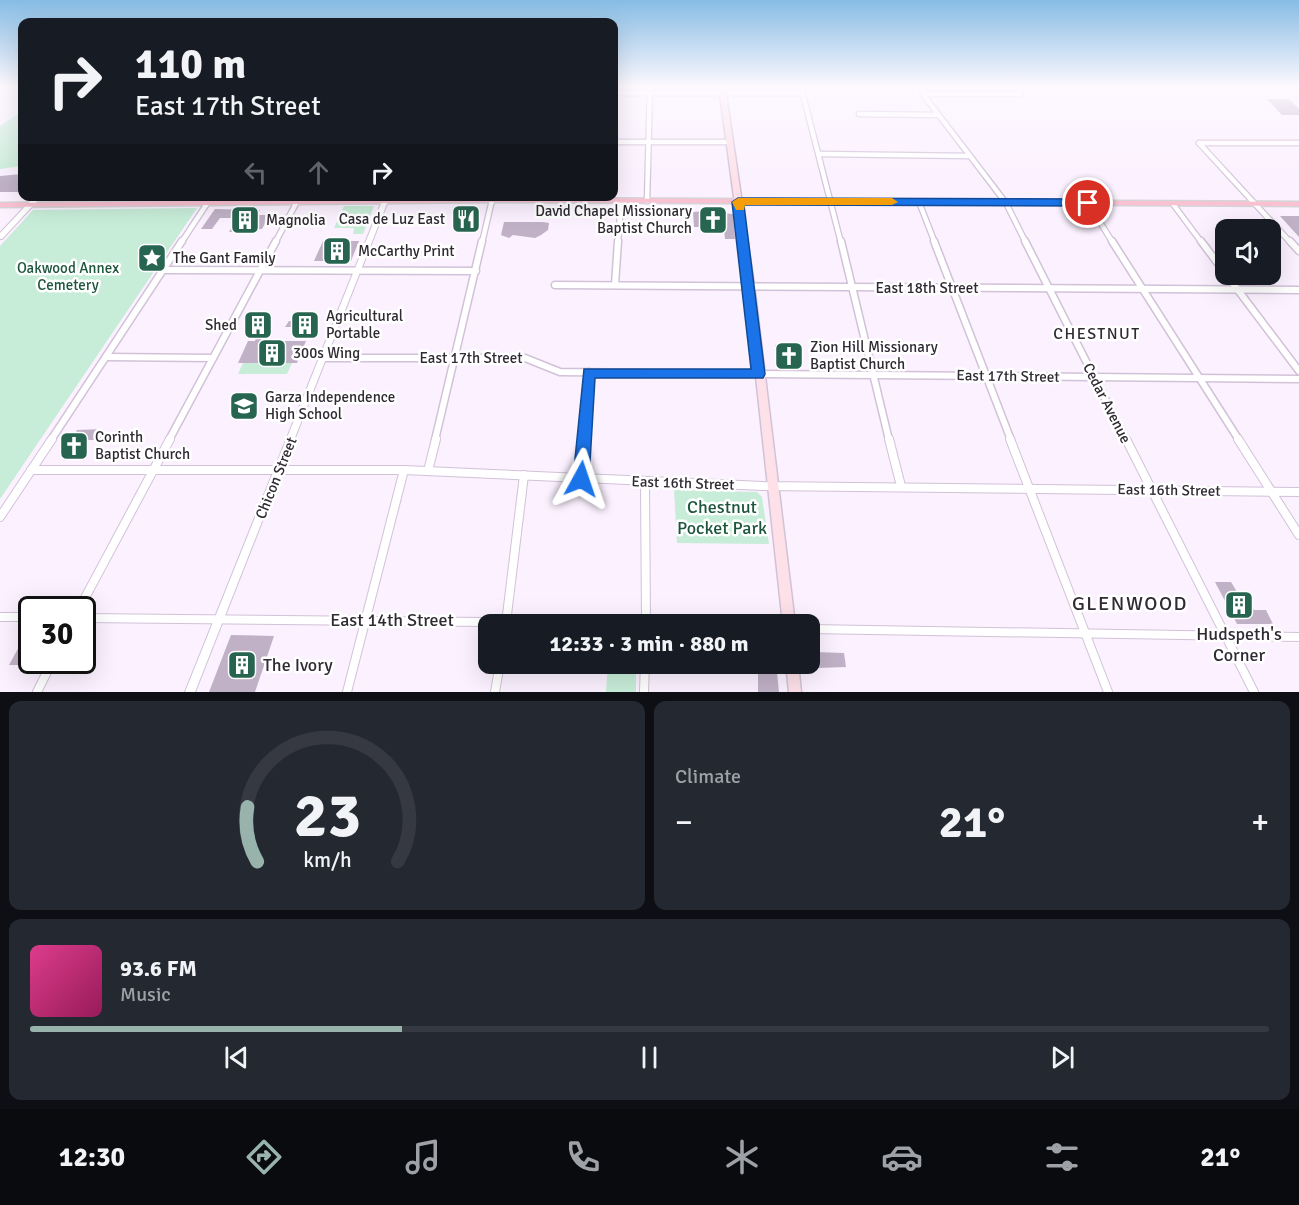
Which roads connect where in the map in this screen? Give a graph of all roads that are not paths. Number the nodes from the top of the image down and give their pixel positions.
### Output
1 (649, 119) edge
2 (725, 119) edge
3 (810, 119) edge
4 (941, 119) edge
5 (618, 142) edge
6 (648, 142) junction
7 (728, 142) junction
8 (1299, 143) edge
9 (820, 154) junction
10 (970, 156) junction
11 (34, 201) edge
12 (174, 201) edge
13 (209, 201) edge
14 (297, 201) edge
15 (385, 201) edge
16 (492, 201) edge
17 (618, 201) edge
18 (621, 201) junction
19 (647, 201) junction
20 (830, 201) junction
21 (738, 202) junction
22 (919, 202) junction
23 (1005, 203) junction
24 (1088, 203) junction
25 (1256, 203) junction
26 (1173, 204) junction
27 (1299, 204) edge
28 (0, 205) edge
29 (30, 205) junction
30 (0, 237) edge
31 (1299, 251) edge
32 (164, 270) junction
33 (260, 271) junction
34 (476, 271) junction
35 (358, 272) junction
36 (555, 285) dead end
37 (615, 285) junction
38 (750, 285) junction
39 (850, 287) junction
40 (951, 288) junction
41 (1048, 288) junction
42 (1142, 289) junction
43 (1237, 290) junction
44 (1299, 290) edge
45 (106, 357) junction
46 (213, 358) junction
47 (324, 358) junction
48 (456, 358) junction
49 (1299, 371) edge
50 (589, 372) junction
51 (758, 374) junction
52 (872, 375) junction
53 (987, 376) junction
54 (1094, 377) junction
55 (1199, 378) junction
56 (1299, 379) edge
57 (32, 470) junction
58 (154, 470) junction
59 (280, 470) junction
60 (404, 470) junction
61 (428, 471) junction
62 (524, 475) junction
63 (581, 479) junction
64 (645, 482) junction
65 (772, 486) junction
66 (901, 486) junction
67 (1029, 488) junction
68 (1152, 490) junction
69 (1271, 491) junction
70 (1299, 492) edge
71 (0, 518) edge
72 (1299, 535) edge
73 (86, 596) edge
74 (507, 614) edge
75 (646, 614) edge
76 (788, 614) edge
77 (0, 617) edge
78 (18, 617) edge
79 (96, 618) edge
80 (220, 618) junction
81 (364, 619) junction
82 (478, 621) edge
83 (820, 629) edge
84 (1086, 634) junction
85 (1226, 637) junction
86 (1299, 637) edge
87 (46, 674) edge
88 (498, 674) edge
89 (645, 674) edge
90 (793, 674) edge
91 (37, 692) edge
92 (190, 692) edge
93 (346, 692) edge
94 (495, 692) edge
95 (644, 692) edge
96 (795, 692) edge
97 (1108, 692) edge
98 (1254, 692) edge

1 - 6 street
2 - 7 main road
3 - 9 street
4 - 10 street, Cedar Avenue
5 - 6 street
6 - 7 street
6 - 19 street
7 - 21 main road
8 - 25 street
9 - 10 street
9 - 20 street
10 - 23 street, Cedar Avenue
11 - 29 street
12 - 29 main road
13 - 32 street
14 - 33 street
15 - 35 street, Chicon Street
16 - 34 street
17 - 18 main road
18 - 19 main road
18 - 37 street
19 - 21 main road
20 - 21 main road
20 - 22 main road
20 - 39 street
21 - 38 main road
22 - 23 main road
22 - 40 street
23 - 24 main road
23 - 41 street, Cedar Avenue
24 - 26 main road
24 - 42 street
25 - 26 main road
25 - 27 main road
25 - 31 street
26 - 43 street
28 - 29 main road
29 - 30 street
32 - 33 street
32 - 45 street
33 - 35 street
33 - 46 street
34 - 35 street
34 - 48 street
35 - 47 street, Chicon Street
36 - 37 street, East 18th Street
37 - 38 street, East 18th Street
38 - 39 street, East 18th Street
38 - 51 main road
39 - 40 street, East 18th Street
39 - 52 street
40 - 41 street, East 18th Street
40 - 53 street
41 - 42 street, East 18th Street
41 - 54 street, Cedar Avenue
42 - 43 street, East 18th Street
42 - 55 street
43 - 44 street, East 18th Street
43 - 49 street
45 - 46 street
45 - 57 street
46 - 58 street
47 - 48 street, East 17th Street
47 - 59 street, Chicon Street
48 - 50 street, East 17th Street
48 - 61 street
50 - 51 street, East 17th Street
50 - 63 street
51 - 52 street, East 17th Street
51 - 65 main road
52 - 53 street, East 17th Street
52 - 66 street
53 - 54 street, East 17th Street
53 - 67 street
54 - 55 street, East 17th Street
54 - 68 street, Cedar Avenue
55 - 56 street, East 17th Street
55 - 69 street
57 - 58 street, East 16th Street
57 - 71 street
58 - 59 street, East 16th Street
58 - 73 street
59 - 60 street, East 16th Street
59 - 80 street, Chicon Street
60 - 61 street, East 16th Street
60 - 81 street
61 - 62 street, East 16th Street
62 - 63 street, East 16th Street
62 - 74 street
63 - 64 street, East 16th Street
64 - 65 street, East 16th Street
64 - 75 street
65 - 66 street, East 16th Street
65 - 76 main road
66 - 67 street, East 16th Street
67 - 68 street, East 16th Street
67 - 84 street
68 - 69 street, East 16th Street
68 - 85 street, Cedar Avenue
69 - 70 street, East 16th Street
69 - 72 street
77 - 78 street
79 - 80 street, East 14th Street
80 - 81 street, East 14th Street
80 - 92 street, Chicon Street
81 - 82 street, East 14th Street
81 - 93 street
83 - 84 street
84 - 85 street
84 - 97 street
85 - 86 street
85 - 98 street, Cedar Avenue
87 - 91 street
88 - 94 street
89 - 95 street
90 - 96 main road

